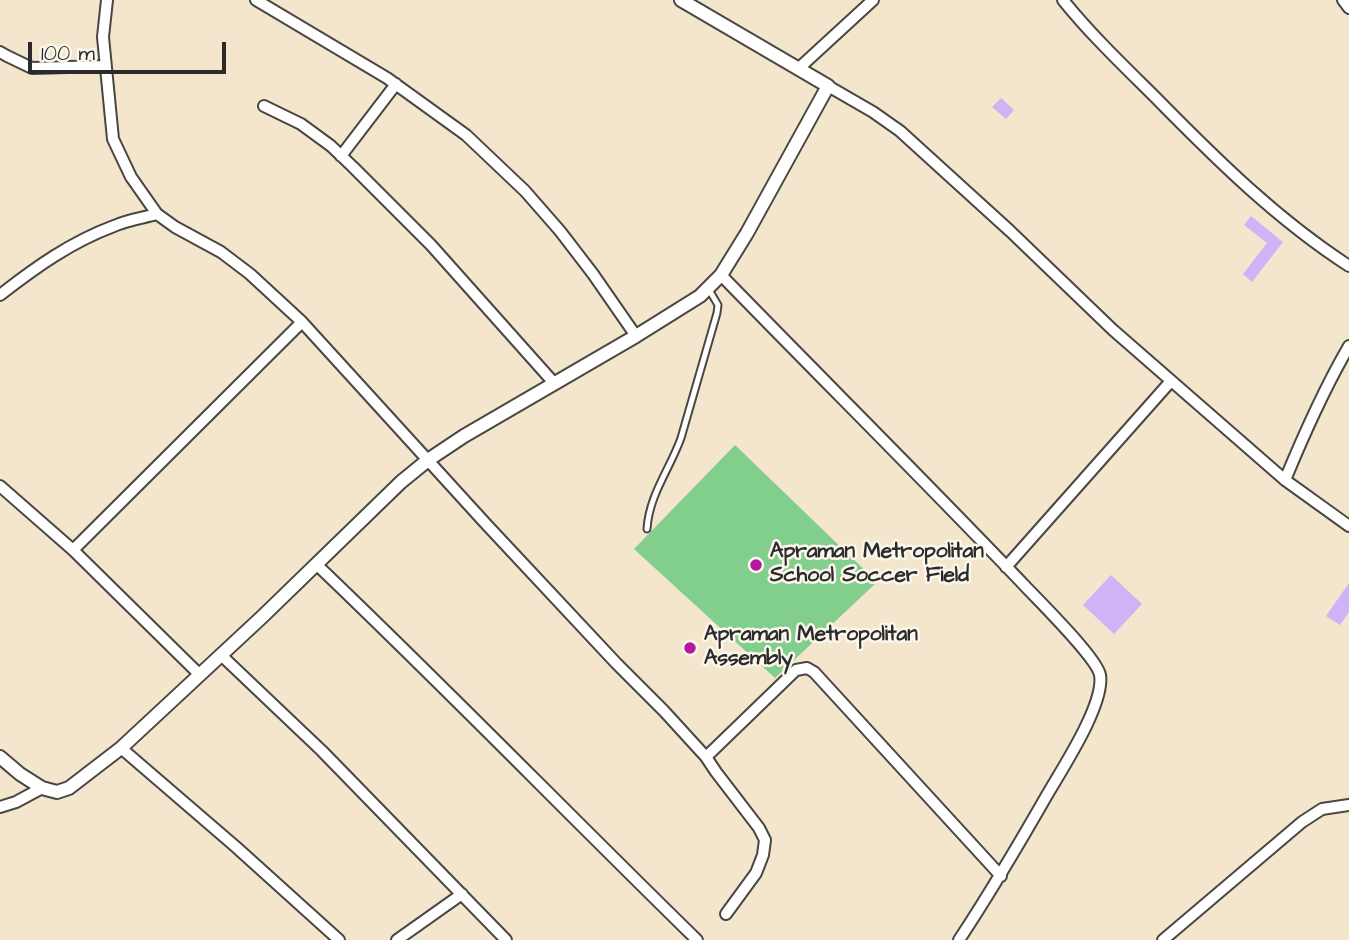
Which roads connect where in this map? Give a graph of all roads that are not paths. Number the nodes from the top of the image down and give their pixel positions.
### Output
1 (107, 0) edge
2 (256, 0) edge
3 (681, 0) edge
4 (873, 0) edge
5 (1063, 0) edge
6 (1343, 0) edge
7 (1349, 8) edge
8 (0, 52) edge
9 (105, 66) junction
10 (798, 69) junction
11 (396, 85) junction
12 (828, 86) junction
13 (264, 106) dead end
14 (341, 156) junction
15 (157, 214) junction
16 (1349, 266) edge
17 (721, 275) junction
18 (708, 288) junction
19 (0, 295) edge
20 (302, 322) junction
21 (636, 336) junction
22 (1349, 346) edge
23 (1171, 381) junction
24 (554, 383) junction
25 (428, 460) junction
26 (1285, 480) junction
27 (0, 486) edge
28 (1349, 526) edge
29 (647, 529) dead end
30 (73, 550) junction
31 (316, 564) junction
32 (1006, 567) junction
33 (221, 655) junction
34 (200, 675) junction
35 (121, 748) junction
36 (0, 757) edge
37 (706, 757) junction
38 (42, 788) junction
39 (1349, 805) edge
40 (0, 807) edge
41 (1001, 876) junction
42 (462, 894) junction
43 (726, 914) dead end
44 (339, 940) edge
45 (397, 940) edge
46 (506, 940) edge
47 (697, 940) edge
48 (959, 940) edge
49 (1163, 940) edge

1 - 9 street
2 - 11 street
3 - 10 street
4 - 10 street
5 - 16 street
6 - 7 street
8 - 9 street
9 - 15 street
10 - 12 street
11 - 14 street
11 - 21 street
12 - 17 street
12 - 23 street
13 - 14 street
14 - 24 street
15 - 19 street
15 - 20 street
17 - 18 street
17 - 32 street
18 - 21 street
18 - 29 lane
20 - 25 street
20 - 30 street
21 - 24 street
22 - 26 street
23 - 26 street
23 - 32 street
24 - 25 street
25 - 31 street
25 - 37 street
26 - 28 street
27 - 30 street
30 - 34 street
31 - 33 street
31 - 47 street
32 - 41 street
33 - 34 street
33 - 42 street
34 - 35 street
35 - 38 street
35 - 44 street
36 - 38 street
37 - 41 street
37 - 43 street
38 - 40 street
39 - 49 street
41 - 48 street
42 - 45 street
42 - 46 street

